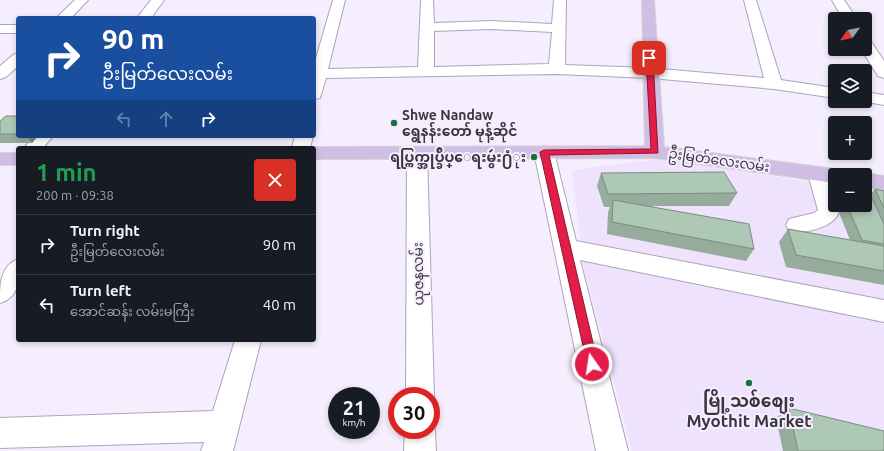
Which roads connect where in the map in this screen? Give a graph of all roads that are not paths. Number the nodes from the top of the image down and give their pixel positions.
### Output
1 (82, 0) edge
2 (158, 0) edge
3 (339, 0) edge
4 (427, 0) edge
5 (560, 0) edge
6 (648, 0) edge
7 (750, 0) edge
8 (838, 0) edge
9 (846, 12) edge
10 (65, 16) edge
11 (146, 16) edge
12 (426, 27) junction
13 (16, 28) edge
14 (559, 28) junction
15 (0, 29) edge
16 (872, 54) edge
17 (16, 60) edge
18 (557, 69) junction
19 (426, 71) junction
20 (650, 73) junction
21 (884, 73) edge
22 (0, 74) edge
23 (317, 74) edge
24 (774, 84) junction
25 (828, 92) edge
26 (872, 98) edge
27 (884, 100) edge
28 (42, 138) edge
29 (35, 146) edge
30 (544, 152) junction
31 (655, 152) junction
32 (316, 153) edge
33 (417, 153) junction
34 (0, 159) edge
35 (16, 159) edge
36 (826, 175) edge
37 (872, 181) edge
38 (884, 183) edge
39 (798, 225) dead end
40 (566, 248) junction
41 (16, 272) edge
42 (0, 293) edge
43 (884, 310) edge
44 (247, 342) edge
45 (420, 387) edge
46 (0, 433) edge
47 (221, 439) edge
48 (420, 439) edge
49 (420, 451) edge
50 (612, 451) edge

1 - 10 street
2 - 11 street
3 - 23 street
4 - 12 street
5 - 14 street
6 - 20 main road
7 - 24 street
8 - 9 street
12 - 14 street
12 - 19 street
13 - 15 street
14 - 18 street
16 - 21 street
17 - 22 street
18 - 19 street
18 - 20 street
19 - 23 street
20 - 24 street
20 - 31 main road
24 - 25 street
26 - 27 street
28 - 29 street
30 - 31 main road, ဦးမြတ်လေးလမ်း
30 - 33 main road, ဦးမြတ်လေးလမ်း
30 - 40 street
31 - 36 main road, ဦးမြတ်လေးလမ်း
32 - 33 main road, ဦးမြတ်လေးလမ်း
33 - 45 street, ယုဇနလမ်း
34 - 35 main road
36 - 39 street
37 - 38 main road
40 - 43 street
40 - 50 street
41 - 42 street
44 - 47 street
46 - 47 street
48 - 49 street

